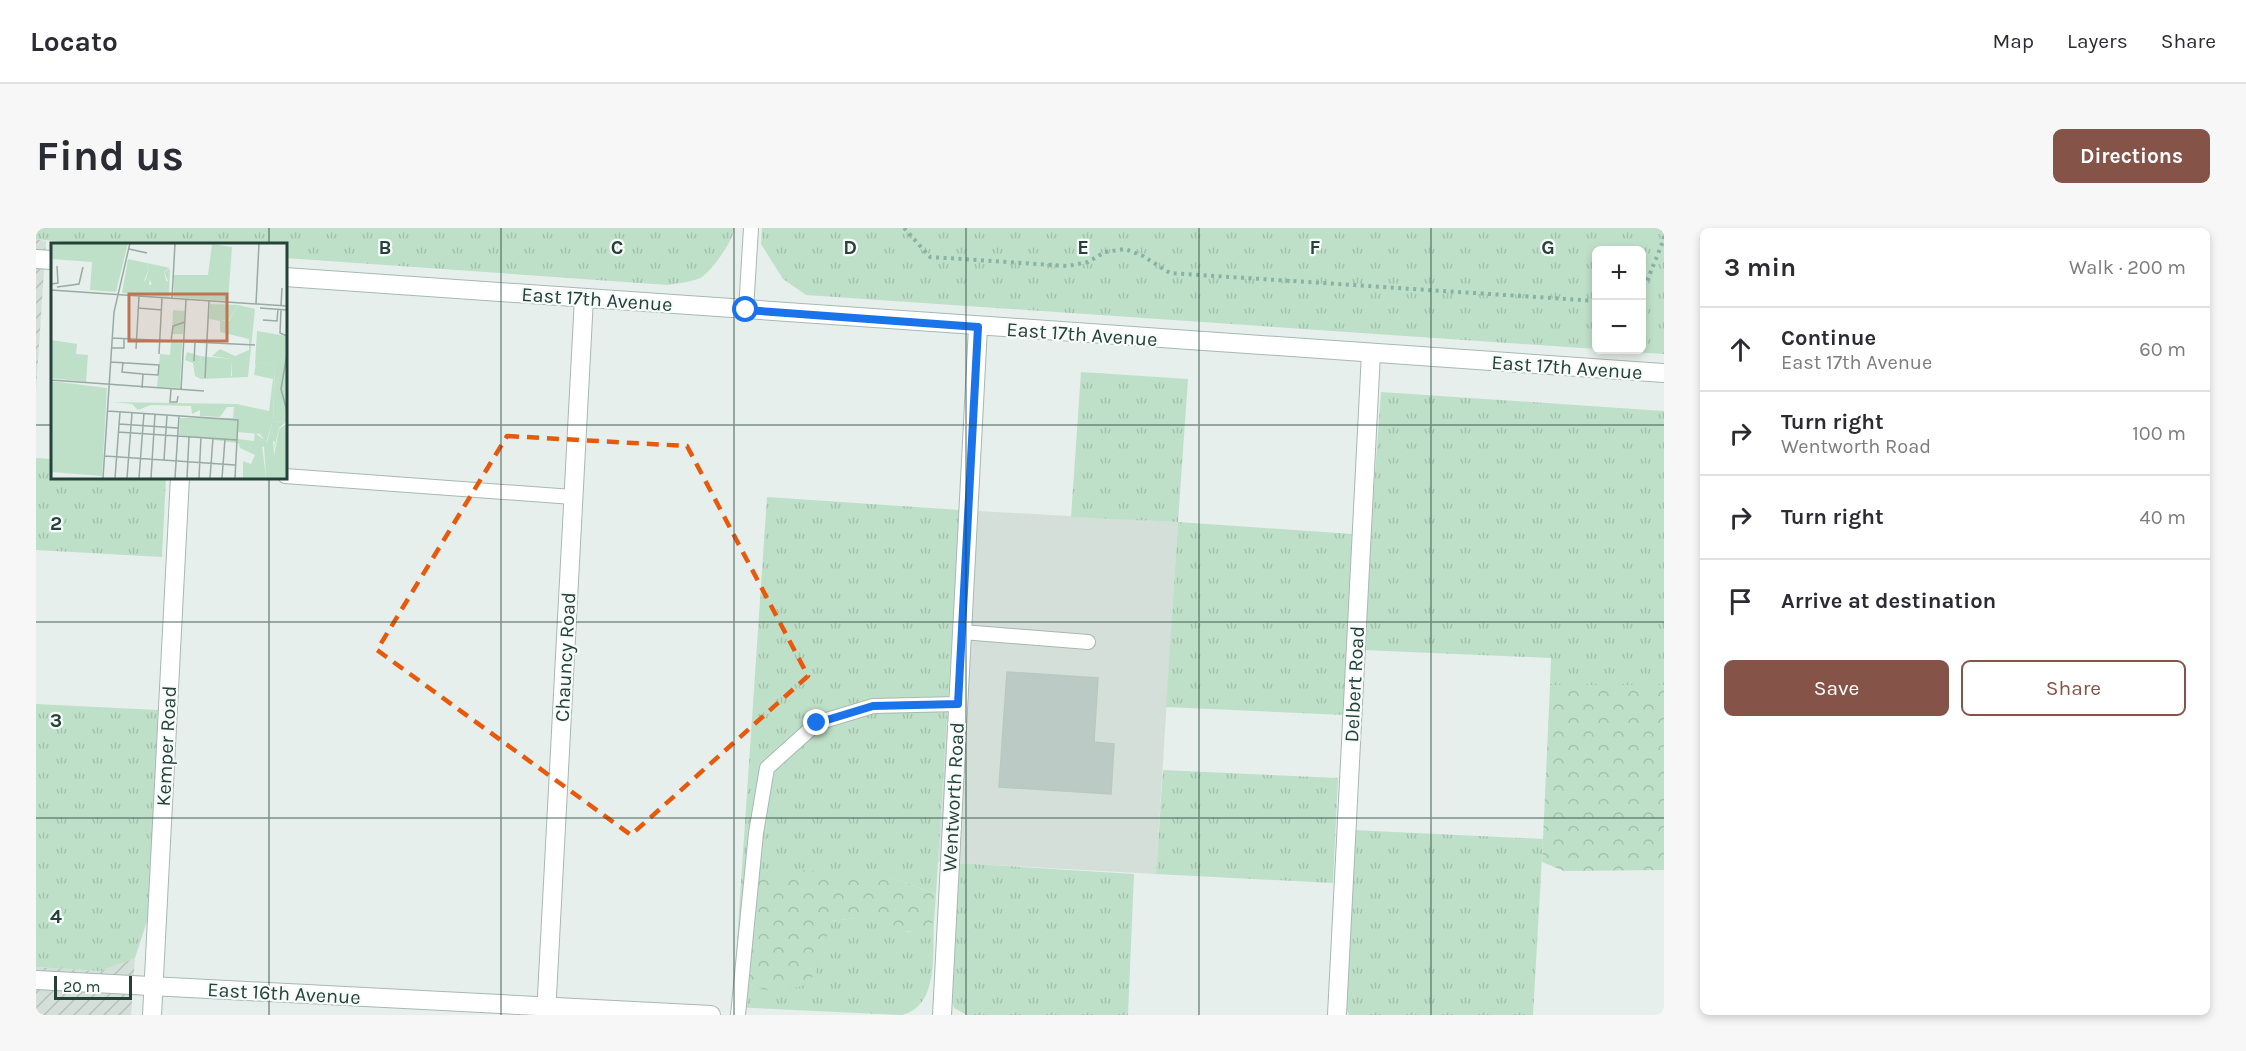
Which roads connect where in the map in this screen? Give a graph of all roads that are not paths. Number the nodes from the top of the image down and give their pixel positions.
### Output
1 (751, 228) edge
2 (36, 259) edge
3 (51, 260) edge
4 (286, 277) edge
5 (584, 298) junction
6 (746, 310) junction
7 (978, 327) junction
8 (1371, 353) junction
9 (1664, 373) edge
10 (286, 476) edge
11 (180, 478) edge
12 (573, 497) junction
13 (962, 632) junction
14 (1088, 642) dead end
15 (958, 704) junction
16 (36, 980) edge
17 (153, 986) junction
18 (547, 1011) edge
19 (152, 1015) edge
20 (711, 1015) edge
21 (738, 1015) edge
22 (942, 1015) edge
23 (1337, 1015) edge

1 - 6 lane
2 - 3 street
4 - 5 street, East 17th Avenue
5 - 6 street, East 17th Avenue
5 - 12 street, Chauncy Road
6 - 7 street, East 17th Avenue
7 - 8 street, East 17th Avenue
7 - 13 street, Wentworth Road
8 - 9 street, East 17th Avenue
8 - 23 street, Delbert Road
10 - 12 lane
11 - 17 street, Kemper Road
12 - 18 street, Chauncy Road
13 - 14 lane
13 - 15 street, Wentworth Road
15 - 21 lane
15 - 22 street, Wentworth Road
16 - 17 street, East 16th Avenue
17 - 18 street, East 16th Avenue
17 - 19 street, Kemper Road
18 - 20 street, East 16th Avenue

